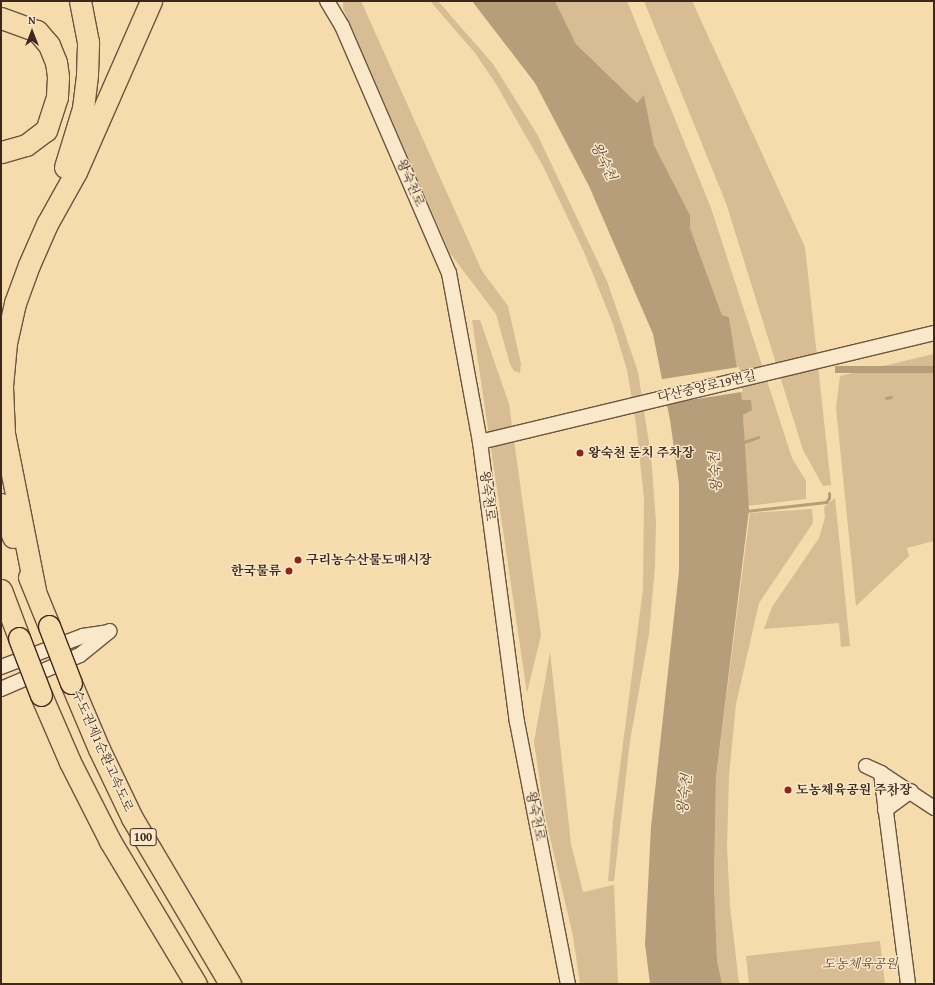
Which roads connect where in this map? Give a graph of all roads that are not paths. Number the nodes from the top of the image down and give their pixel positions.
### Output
1 (80, 1) edge
2 (150, 1) edge
3 (327, 1) edge
4 (338, 1) edge
5 (1, 18) edge
6 (342, 26) junction
7 (1, 152) edge
8 (47, 224) junction
9 (934, 333) edge
10 (486, 440) junction
11 (1, 504) edge
12 (35, 590) junction
13 (2, 592) edge
14 (1, 667) edge
15 (1, 689) edge
16 (866, 766) dead end
17 (881, 773) junction
18 (911, 791) junction
19 (934, 808) edge
20 (885, 810) junction
21 (196, 984) edge
22 (230, 984) edge
23 (568, 984) edge
24 (908, 984) edge

1 - 8 highway
2 - 8 highway
3 - 6 street, 왕숙천로
4 - 6 street, 왕숙천로
5 - 7 highway
6 - 10 street, 왕숙천로
8 - 12 highway
9 - 10 street, 다산중앙로19번길
10 - 23 street, 왕숙천로
11 - 12 highway, 수도권제1순환고속도로 / 100
12 - 22 highway, 수도권제1순환고속도로 / 100, bridge
13 - 21 highway, 100, bridge
14 - 15 street
16 - 17 street
17 - 18 street
17 - 20 street
18 - 19 street
18 - 20 street
20 - 24 street

